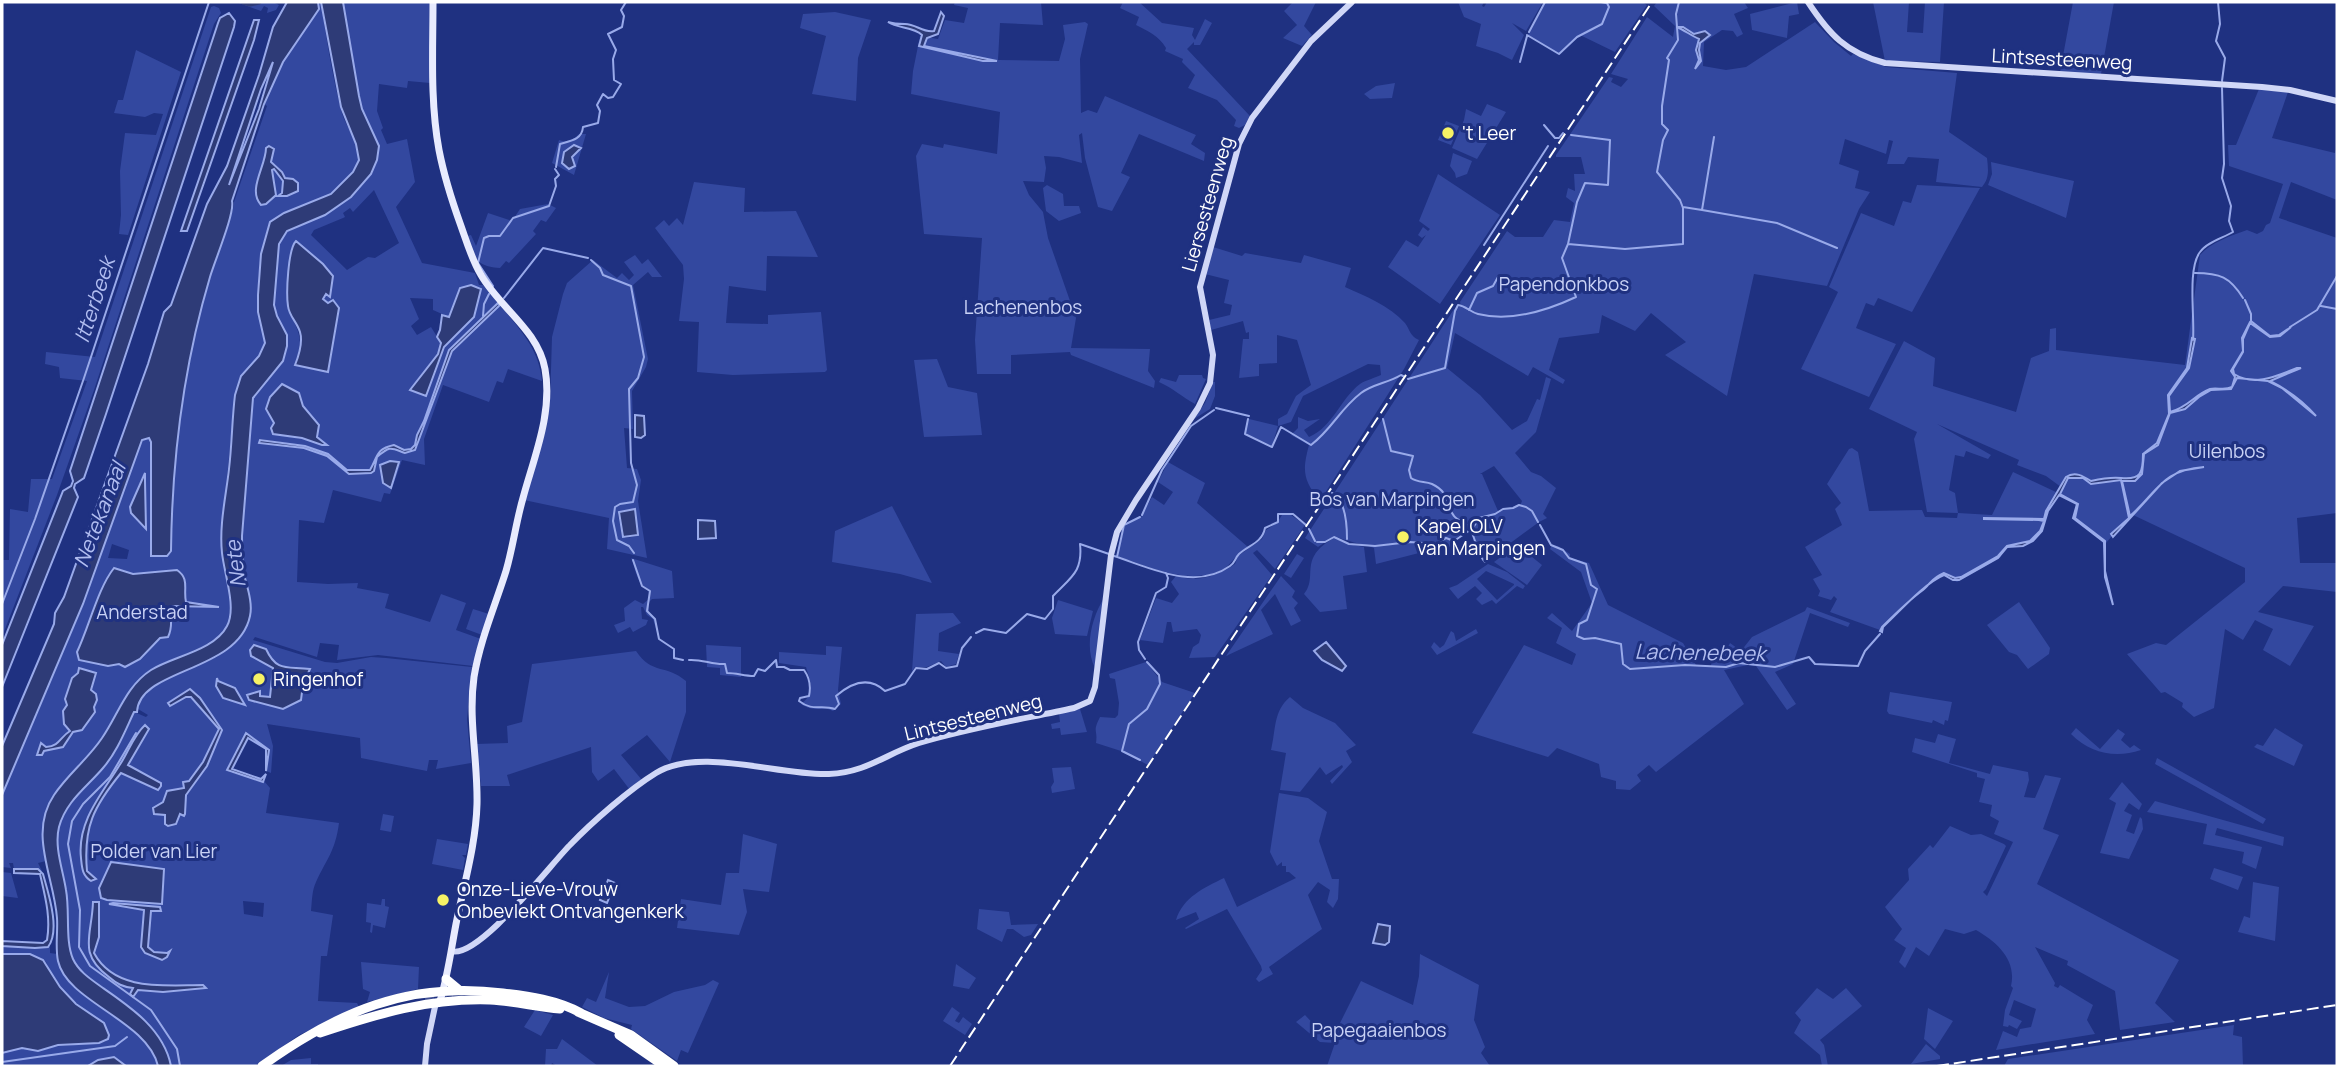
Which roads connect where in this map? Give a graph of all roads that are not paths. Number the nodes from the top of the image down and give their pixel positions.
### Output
1 (433, 2) edge
2 (1352, 2) edge
3 (1808, 2) edge
4 (2337, 101) edge
5 (1097, 675) joint
6 (451, 951) junction
7 (460, 952) junction
8 (450, 965) junction
9 (446, 979) junction
10 (446, 995) junction
11 (424, 1000) junction
12 (433, 1015) junction
13 (319, 1032) junction
14 (262, 1066) edge
15 (272, 1066) edge
16 (425, 1066) edge
17 (664, 1066) edge
18 (674, 1066) edge

1 - 6 main road
2 - 5 street, Liersesteenweg
3 - 4 street, Lintsesteenweg
5 - 7 street, Lintsesteenweg
6 - 7 street
6 - 8 main road
6 - 10 main road
7 - 8 street, Lintsesteenweg
8 - 9 main road
9 - 10 highway
9 - 10 main road
10 - 11 highway
10 - 12 street
10 - 13 highway
10 - 17 highway
10 - 18 highway
11 - 12 highway
11 - 13 highway
12 - 16 street
13 - 14 highway
13 - 15 highway

